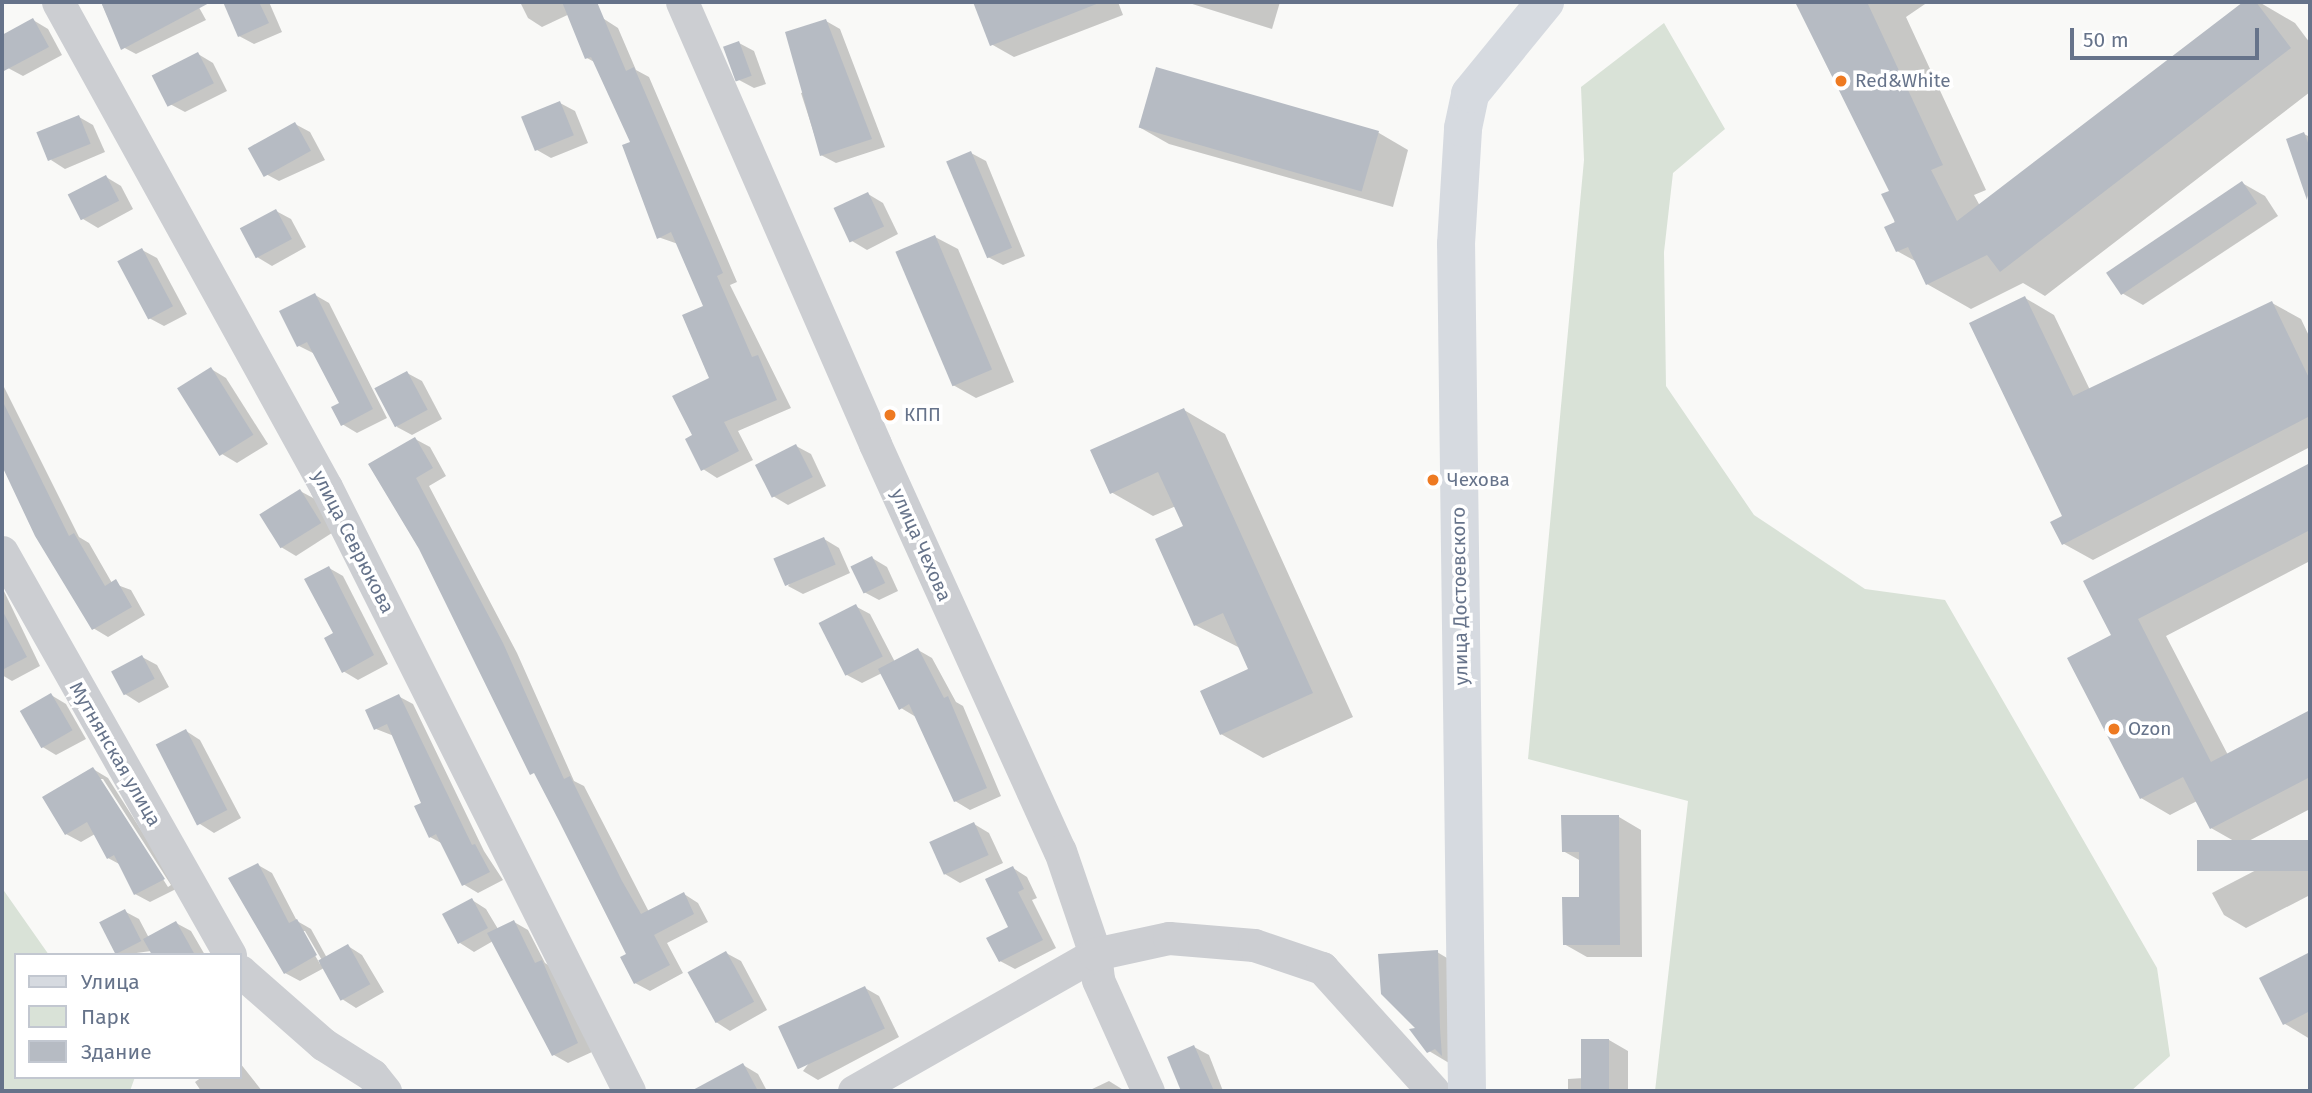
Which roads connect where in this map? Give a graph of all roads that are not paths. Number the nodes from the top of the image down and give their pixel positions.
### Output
1 (58, 2) edge
2 (682, 2) edge
3 (1545, 2) edge
4 (2, 552) edge
5 (229, 953) edge
6 (1095, 954) junction
7 (242, 973) edge
8 (385, 1091) edge
9 (629, 1091) edge
10 (854, 1091) edge
11 (1148, 1091) edge
12 (1433, 1091) edge
13 (1467, 1091) edge

1 - 9 street, улица Севрюкова
2 - 6 street, улица Чехова
3 - 13 main road, улица Достоевского
4 - 5 street, Мутнянская улица
6 - 10 street
6 - 11 street, улица Чехова
6 - 12 street
7 - 8 street

